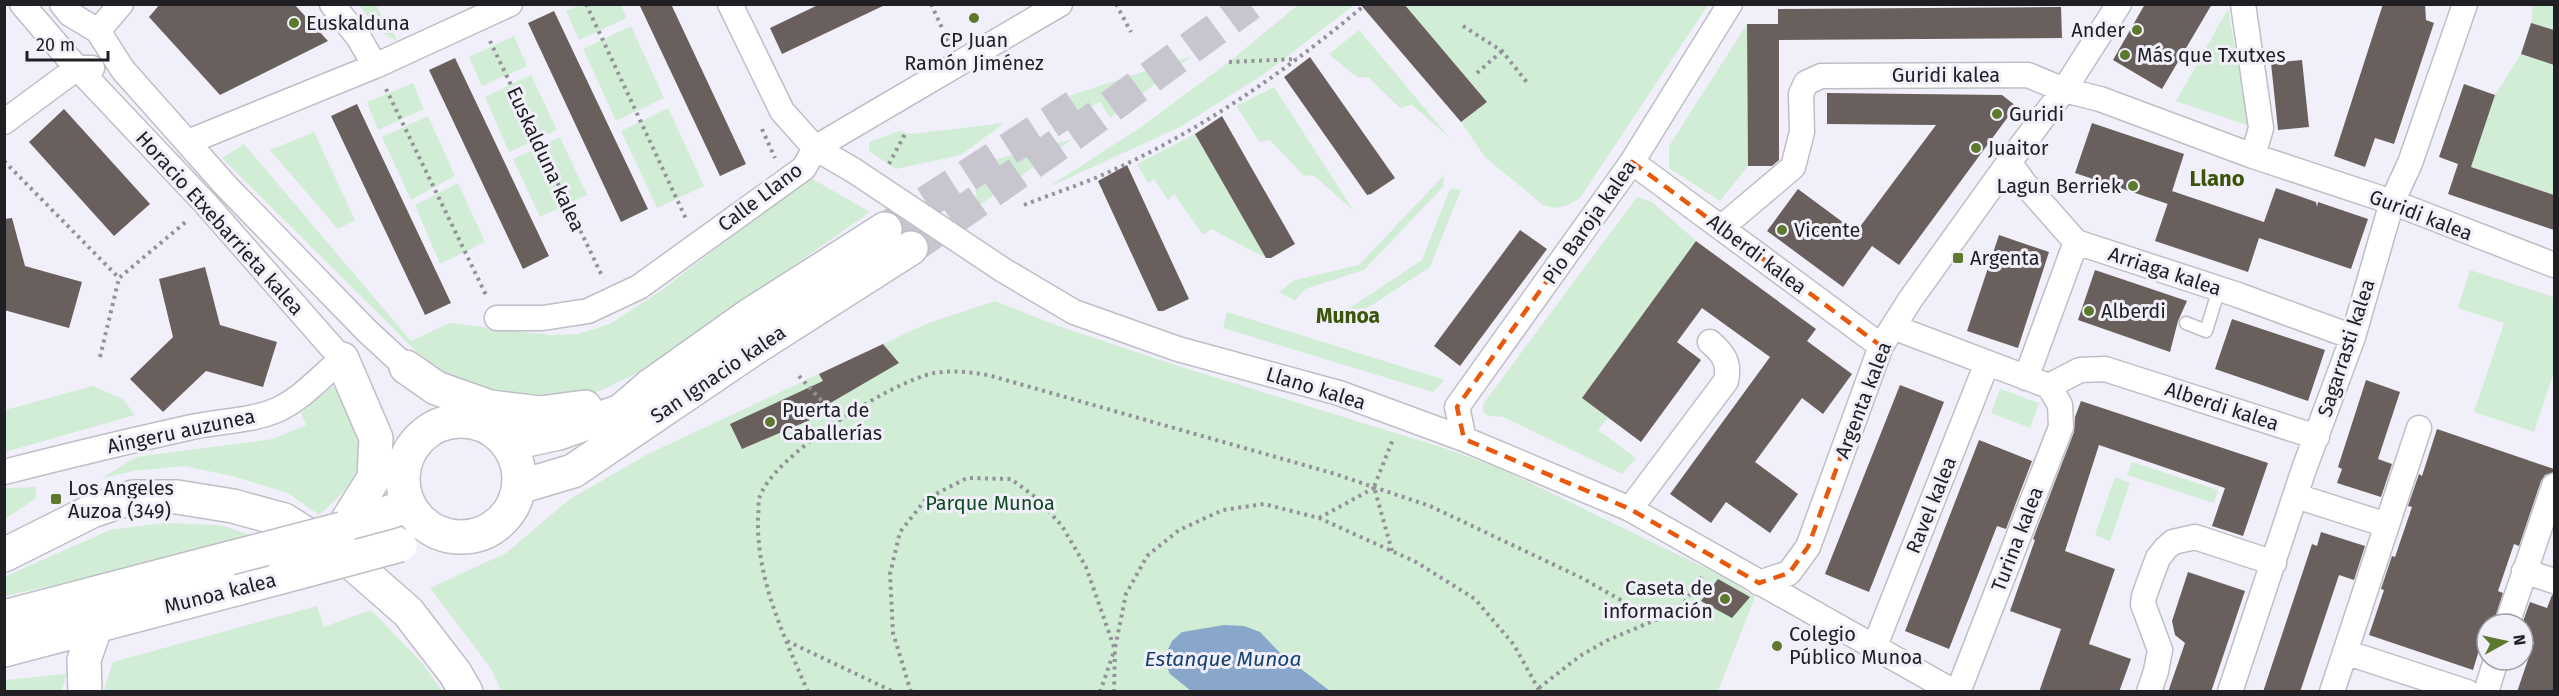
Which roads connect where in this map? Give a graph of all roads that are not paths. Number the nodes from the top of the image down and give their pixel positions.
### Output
1 (22, 4) edge
2 (62, 4) edge
3 (121, 4) edge
4 (332, 4) edge
5 (510, 4) edge
6 (730, 4) edge
7 (1060, 4) edge
8 (1731, 4) edge
9 (2119, 4) edge
10 (2243, 4) edge
11 (2465, 4) edge
12 (44, 31) junction
13 (98, 31) junction
14 (2087, 52) junction
15 (375, 66) junction
16 (77, 68) junction
17 (131, 79) junction
18 (2064, 90) junction
19 (2100, 99) junction
20 (4, 122) edge
21 (188, 142) junction
22 (815, 148) junction
23 (2253, 156) junction
24 (1632, 162) junction
25 (2009, 162) junction
26 (2392, 202) junction
27 (1722, 227) junction
28 (885, 229) tunnel mouth
29 (2076, 242) junction
30 (911, 248) tunnel mouth
31 (2554, 265) edge
32 (1003, 270) joint
33 (2219, 289) junction
34 (497, 318) road end
35 (2186, 323) dead end
36 (1887, 336) junction
37 (2353, 337) junction
38 (1710, 342) dead end
39 (342, 359) junction
40 (1987, 363) junction
41 (406, 367) joint
42 (2026, 378) junction
43 (650, 386) junction
44 (2049, 386) junction
45 (436, 388) junction
46 (458, 420) junction
47 (2419, 428) dead end
48 (2316, 437) junction
49 (1464, 439) junction
50 (508, 444) junction
51 (411, 449) junction
52 (4, 472) edge
53 (2554, 486) edge
54 (519, 488) junction
55 (2296, 495) junction
56 (409, 505) junction
57 (1630, 509) junction
58 (2387, 525) junction
59 (342, 529) junction
60 (433, 531) junction
61 (4, 555) edge
62 (2274, 563) junction
63 (2524, 571) junction
64 (2554, 581) edge
65 (1759, 583) junction
66 (2511, 612) edge
67 (4, 617) edge
68 (96, 625) junction
69 (1874, 648) junction
70 (4, 650) edge
71 (2345, 652) junction
72 (2492, 672) edge
73 (85, 692) edge
74 (466, 692) edge
75 (1956, 692) edge
76 (2149, 692) edge
77 (2230, 692) edge
78 (2332, 692) edge
79 (2467, 692) edge
80 (2486, 692) edge

1 - 12 street, Horacio Etxebarrieta kalea
2 - 13 street, Horacio Etxebarrieta kalea
3 - 13 street
4 - 15 street
5 - 15 street
6 - 22 street
7 - 22 street
8 - 24 street, Pio Baroja kalea
9 - 14 street, Argenta kalea
10 - 23 street
11 - 26 street, Sagarrasti kalea
12 - 13 street
12 - 16 street, Horacio Etxebarrieta kalea
13 - 17 street, Horacio Etxebarrieta kalea
14 - 18 street, Argenta kalea
14 - 19 street
15 - 21 street
16 - 17 street
16 - 20 street
16 - 39 street, Horacio Etxebarrieta kalea
17 - 21 street, Horacio Etxebarrieta kalea
18 - 19 street, Guridi kalea
18 - 25 street, Argenta kalea
18 - 27 street, Guridi kalea
19 - 23 street, Guridi kalea
21 - 41 street, Horacio Etxebarrieta kalea
22 - 32 street, Calle Llano, bridge
22 - 34 street, Calle Llano
23 - 26 street, Guridi kalea
24 - 27 street, Alberdi kalea
24 - 49 street, Pio Baroja kalea
25 - 29 street
25 - 36 street, Argenta kalea
26 - 31 street, Guridi kalea
26 - 37 street, Sagarrasti kalea
27 - 36 street, Alberdi kalea
28 - 43 main road, San Ignacio kalea
29 - 33 street, Arriaga kalea
29 - 42 street
30 - 54 main road, San Ignacio kalea
32 - 49 street, Llano kalea
33 - 35 lane
33 - 37 street, Arriaga kalea
36 - 40 street, Alberdi kalea
36 - 65 street, Argenta kalea
37 - 48 street, Sagarrasti kalea
38 - 57 street
39 - 51 main road, Horacio Etxebarrieta kalea
39 - 52 street, Aingeru auzunea
39 - 59 main road
40 - 42 street, Alberdi kalea
40 - 69 street, Ravel kalea
41 - 45 main road
42 - 44 street, Alberdi kalea
43 - 45 main road
43 - 50 main road, San Ignacio kalea
44 - 48 street, Alberdi kalea
44 - 75 street, Turina kalea
45 - 46 main road
46 - 50 main road
46 - 51 main road
47 - 58 street
48 - 55 street, Sagarrasti kalea
49 - 57 street, Llano kalea
50 - 54 main road
51 - 56 main road
53 - 63 street
54 - 60 main road
55 - 58 street
55 - 62 street, Sagarrasti kalea
56 - 59 main road
56 - 60 main road
57 - 65 street, Llano kalea
58 - 71 street
59 - 67 main road, Munoa kalea, bridge
60 - 68 main road, Munoa kalea, bridge
61 - 74 main road
62 - 76 street
62 - 77 street, Sagarrasti kalea
63 - 64 street
63 - 66 street
65 - 69 street, Llano kalea
68 - 70 main road, Munoa kalea
68 - 73 main road
69 - 75 street, Llano kalea
71 - 78 street
71 - 79 street
72 - 80 street

